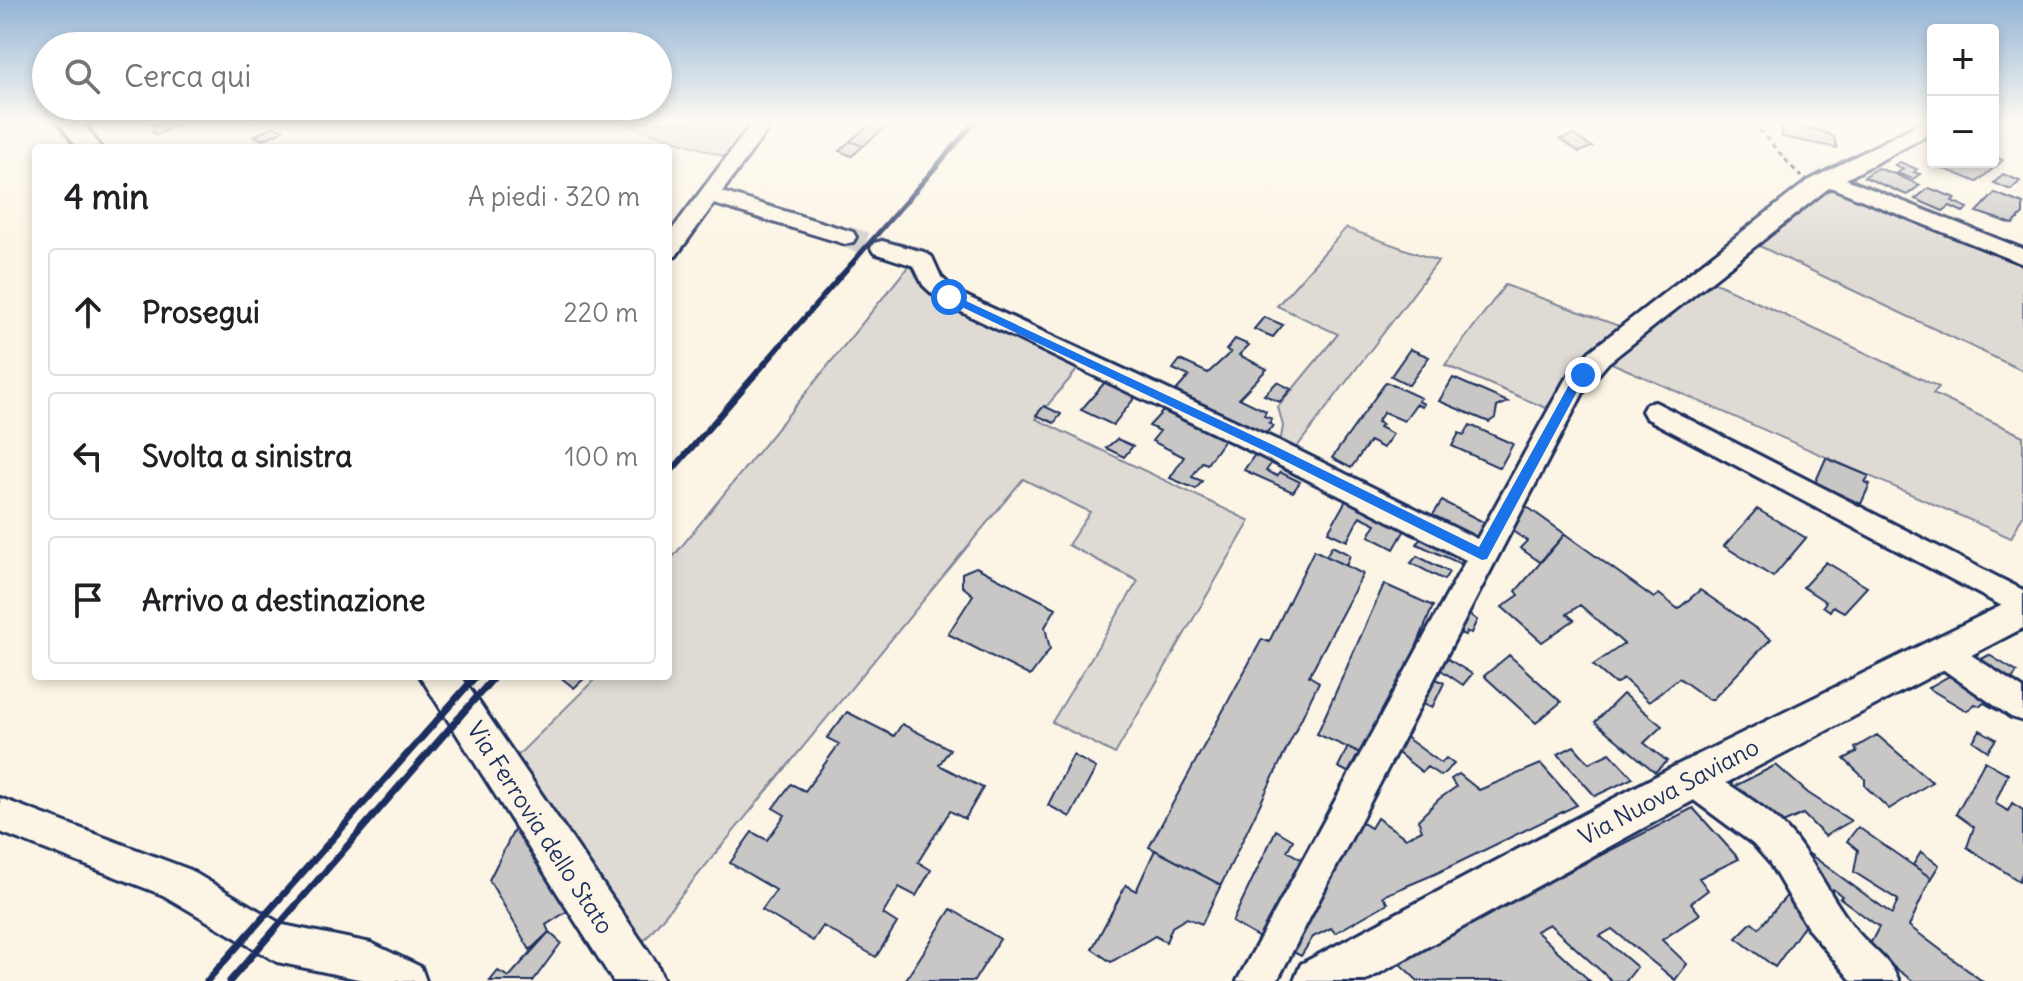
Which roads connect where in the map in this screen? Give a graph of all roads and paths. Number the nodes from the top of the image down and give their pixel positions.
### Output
1 (731, 168) edge
2 (1793, 168) edge
3 (1850, 168) edge
4 (1821, 183) junction
5 (711, 196) junction
6 (845, 237) tunnel mouth
7 (672, 246) edge
8 (882, 248) tunnel mouth
9 (2023, 257) edge
10 (1655, 411) dead end
11 (1482, 555) junction
12 (2023, 604) edge
13 (2023, 610) edge
14 (1942, 652) junction
15 (442, 680) edge
16 (2023, 707) edge
17 (1692, 779) junction
18 (0, 815) edge
19 (407, 981) edge
20 (640, 981) edge
21 (1256, 981) edge
22 (1318, 981) edge
23 (1880, 981) edge

1 - 5 street
2 - 4 path
3 - 4 street
4 - 9 street
4 - 11 street
5 - 6 street
5 - 7 street
8 - 11 street
10 - 12 street
11 - 21 street
13 - 14 main road, Via Nuova Saviano
14 - 16 street
14 - 17 main road, Via Nuova Saviano
15 - 20 main road, Via Ferrovia dello Stato
17 - 22 main road, Via Nuova Saviano
17 - 23 street
18 - 19 street

